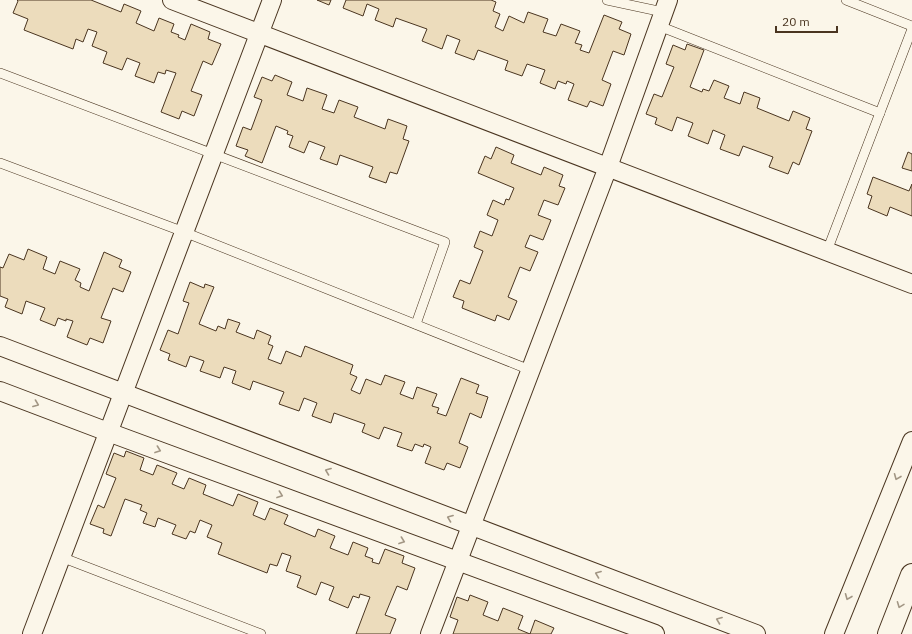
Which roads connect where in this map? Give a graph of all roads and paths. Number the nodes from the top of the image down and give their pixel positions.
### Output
1 (172, 0) edge
2 (272, 0) edge
3 (607, 0) edge
4 (846, 0) edge
5 (663, 13) edge
6 (912, 26) edge
7 (912, 30) edge
8 (259, 33) junction
9 (0, 73) edge
10 (880, 113) junction
11 (213, 154) junction
12 (0, 163) edge
13 (608, 167) junction
14 (184, 232) junction
15 (827, 251) junction
16 (912, 284) edge
17 (416, 324) junction
18 (0, 346) edge
19 (530, 370) junction
20 (0, 391) edge
21 (123, 393) junction
22 (108, 432) junction
23 (912, 441) edge
24 (470, 525) junction
25 (61, 557) junction
26 (457, 561) junction
27 (912, 575) edge
28 (32, 634) edge
29 (261, 634) edge
30 (430, 634) edge
31 (655, 634) edge
32 (756, 634) edge
33 (834, 634) edge
34 (889, 634) edge

1 - 8 street
2 - 8 street
3 - 5 lane
4 - 6 lane
5 - 10 lane
5 - 13 street
7 - 10 lane
8 - 11 street
8 - 13 street
9 - 11 lane
10 - 15 lane
11 - 14 street
11 - 17 lane
12 - 14 lane
13 - 15 street
13 - 19 street
14 - 17 lane
14 - 21 street
15 - 16 street
17 - 19 lane
18 - 21 street
19 - 24 street
20 -> 22 street
21 - 22 street
24 -> 21 street
22 - 25 street
22 -> 26 street
23 -> 33 street
24 - 26 street
32 -> 24 street
25 - 28 street
25 - 29 lane
26 - 30 street
26 - 31 street
27 -> 34 street

